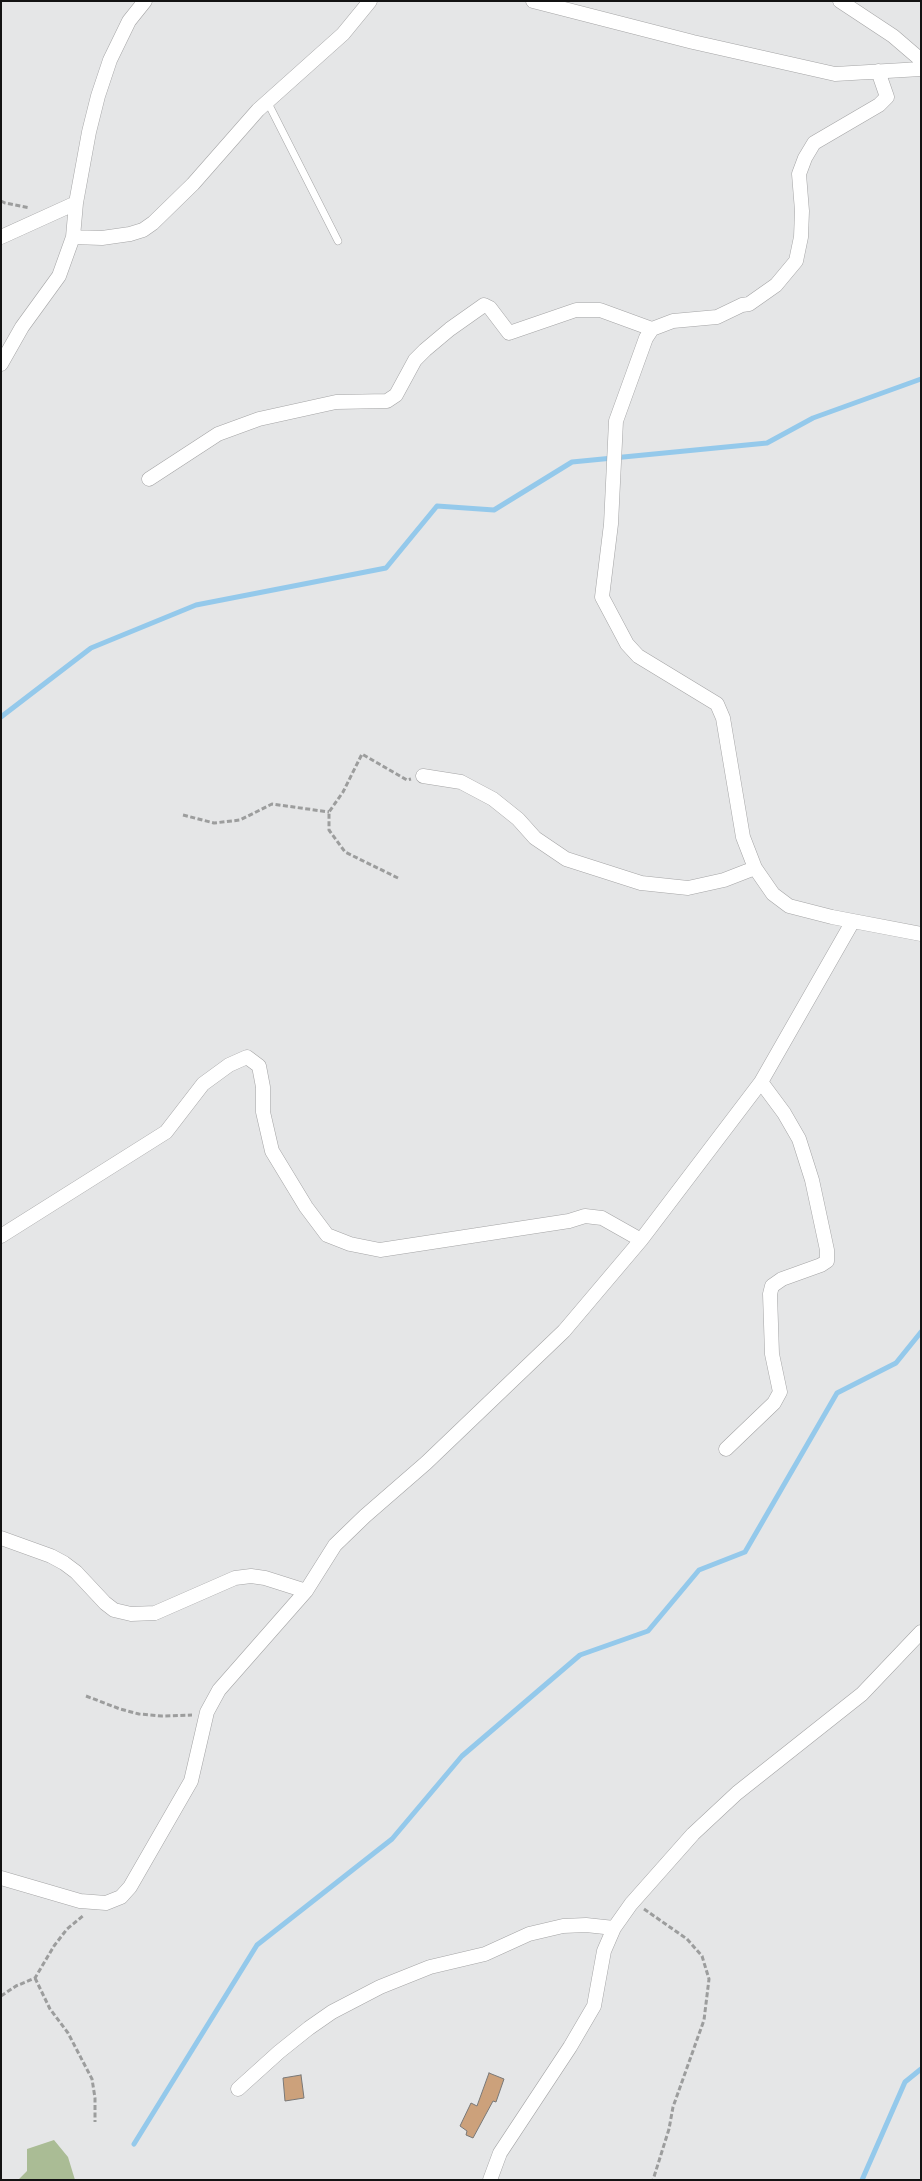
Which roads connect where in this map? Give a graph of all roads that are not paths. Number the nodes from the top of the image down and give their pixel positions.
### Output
1 (145, 1) edge
2 (370, 1) edge
3 (533, 1) edge
4 (840, 1) edge
5 (921, 60) edge
6 (921, 69) edge
7 (878, 71) junction
8 (267, 101) junction
9 (76, 203) junction
10 (1, 237) edge
11 (73, 237) junction
12 (338, 241) dead end
13 (652, 329) junction
14 (1, 364) edge
15 (150, 479) dead end
16 (423, 776) road end
17 (755, 868) junction
18 (853, 922) junction
19 (921, 934) edge
20 (761, 1082) junction
21 (1, 1236) edge
22 (641, 1240) junction
23 (726, 1449) dead end
24 (1, 1538) edge
25 (306, 1591) junction
26 (921, 1632) edge
27 (1, 1878) edge
28 (614, 1928) junction
29 (238, 2089) dead end
30 (490, 2180) edge

1 - 9 street
2 - 8 street
3 - 7 street
4 - 5 street
6 - 7 street
7 - 13 street
8 - 11 street
8 - 12 lane
9 - 10 street
9 - 11 street
11 - 14 street
13 - 15 street
13 - 17 street
16 - 17 street
17 - 18 street
18 - 19 street
18 - 20 street
20 - 22 street
20 - 23 street
21 - 22 street
22 - 25 street
24 - 25 street
25 - 27 street
26 - 28 street
28 - 29 street
28 - 30 street

